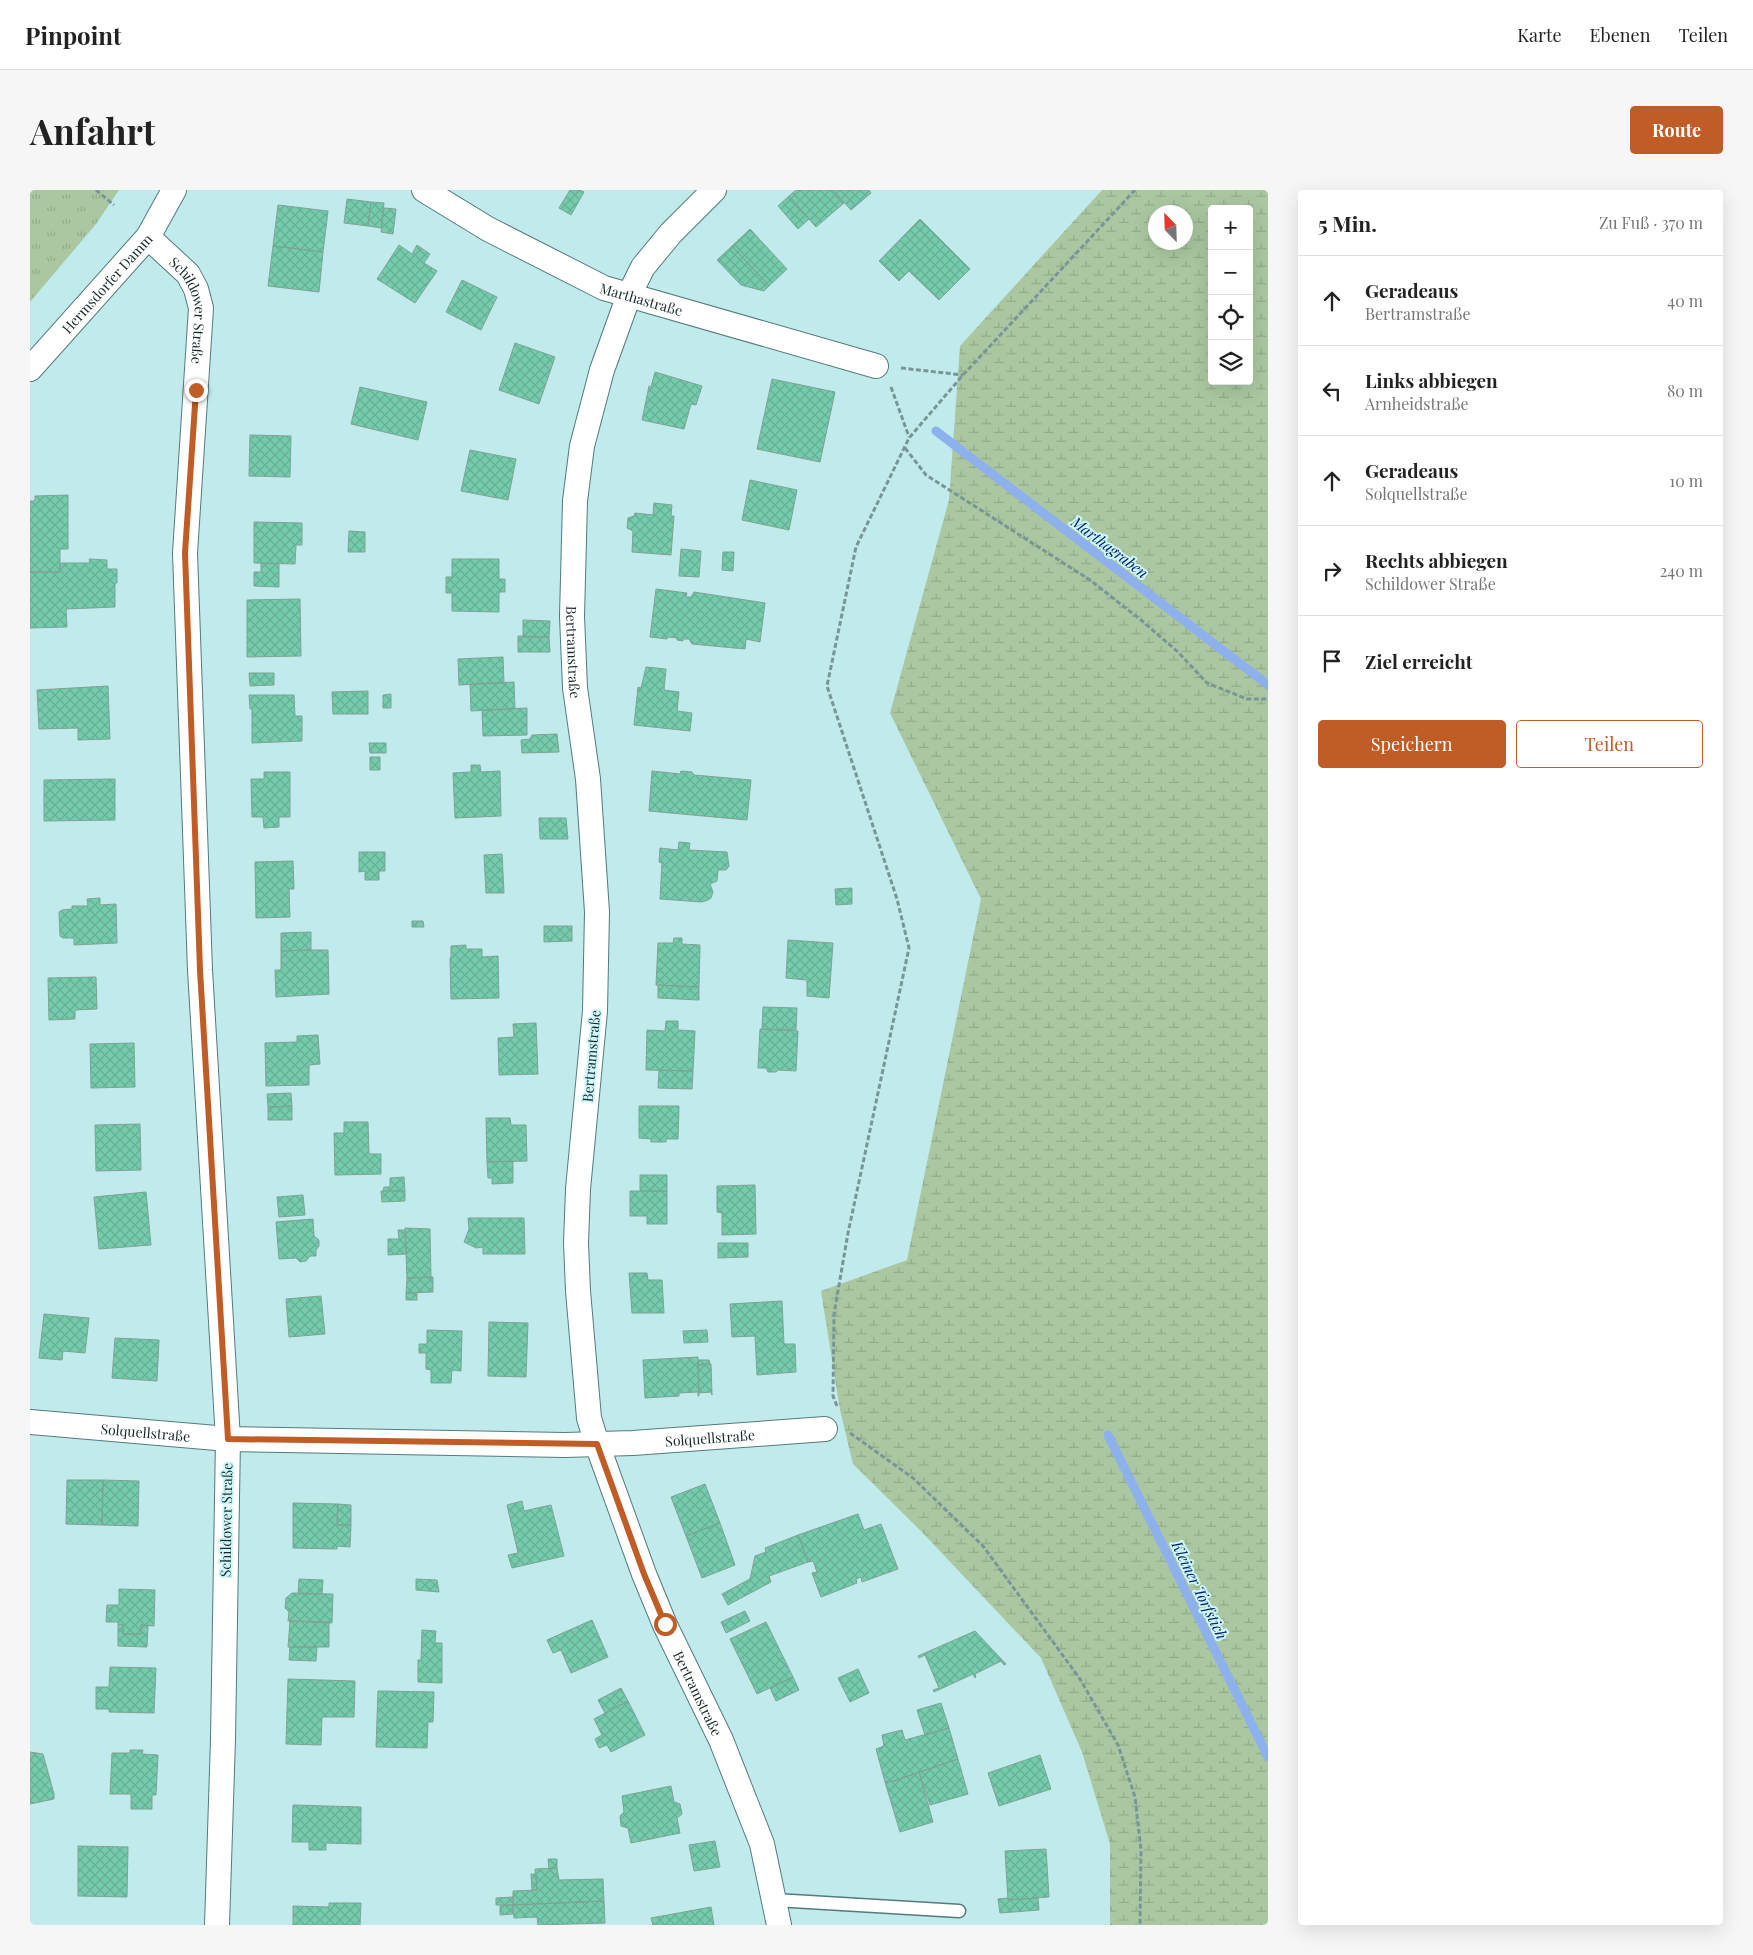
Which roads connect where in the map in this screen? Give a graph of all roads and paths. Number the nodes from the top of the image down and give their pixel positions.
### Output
1 (96, 190) edge
2 (174, 190) edge
3 (424, 190) edge
4 (714, 190) edge
5 (1135, 190) edge
6 (114, 206) dead end
7 (148, 237) junction
8 (629, 295) junction
9 (876, 366) joint
10 (30, 369) edge
11 (963, 375) junction
12 (890, 385) dead end
13 (909, 438) junction
14 (905, 448) junction
15 (1268, 699) edge
16 (30, 1422) edge
17 (836, 1423) junction
18 (228, 1439) junction
19 (597, 1444) junction
20 (775, 1900) junction
21 (959, 1911) dead end
22 (217, 1925) edge
23 (779, 1925) edge
24 (1140, 1925) edge

1 - 6 path
2 - 7 street, Hermsdorfer Damm
3 - 8 street, Marthastraße
4 - 8 street, Bertramstraße
5 - 11 path
7 - 10 street, Hermsdorfer Damm
7 - 18 street, Schildower Straße
8 - 9 street, Marthastraße
8 - 19 street, Bertramstraße
9 - 11 path
11 - 13 path
12 - 13 path
13 - 14 path
14 - 15 path
14 - 17 path
16 - 18 street, Solquellstraße
17 - 19 street, Solquellstraße
17 - 24 path
18 - 19 street, Solquellstraße
18 - 22 street, Schildower Straße
19 - 20 street, Bertramstraße
20 - 21 lane
20 - 23 street, Bertramstraße

